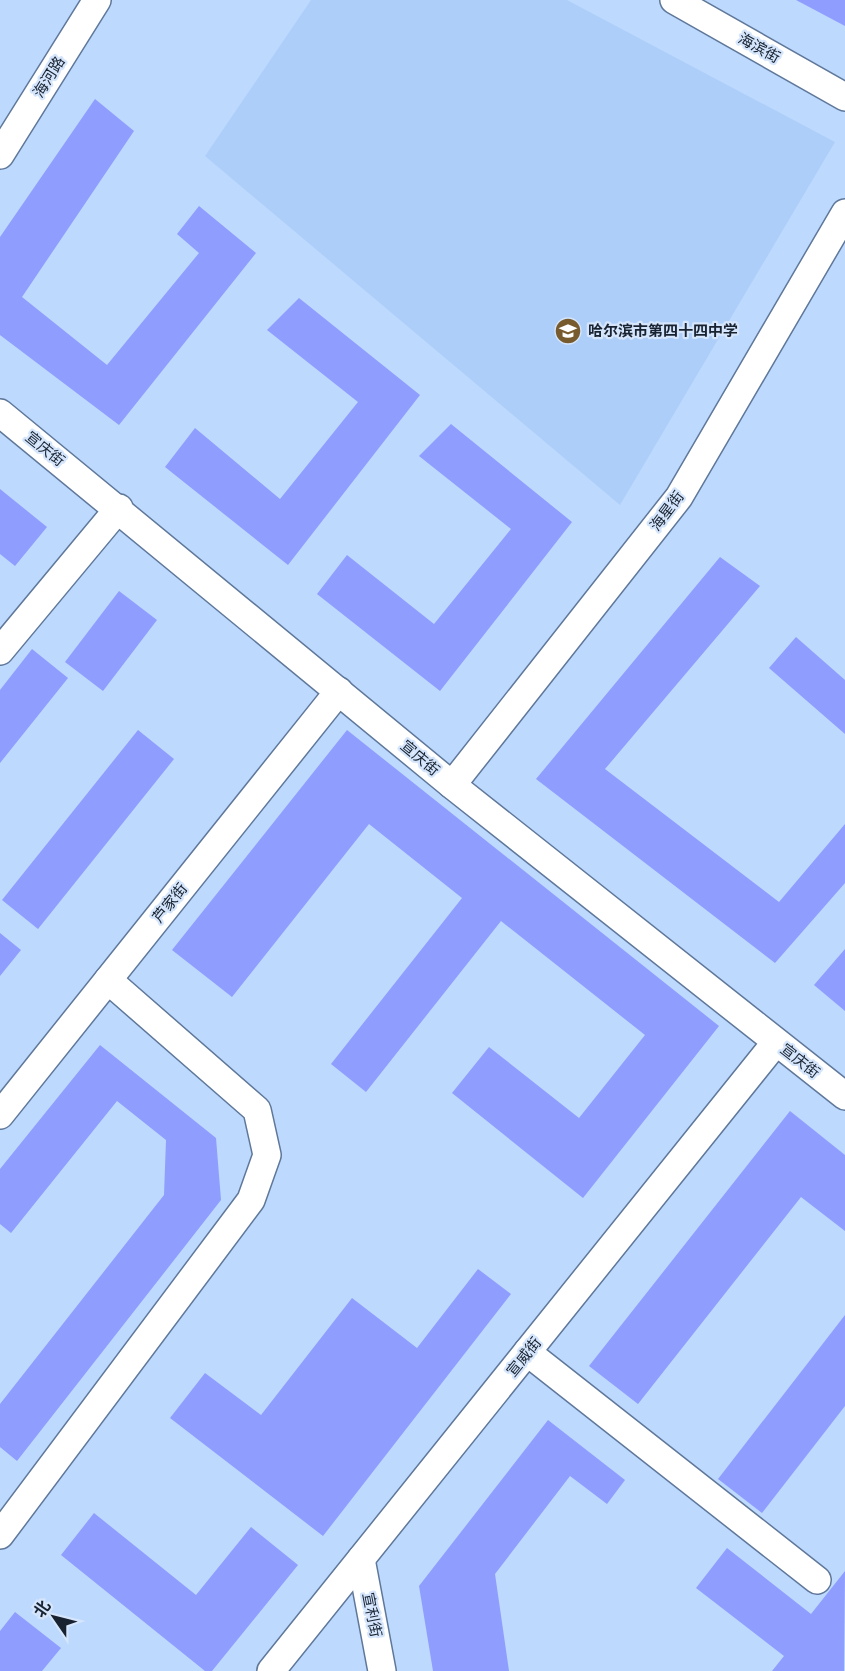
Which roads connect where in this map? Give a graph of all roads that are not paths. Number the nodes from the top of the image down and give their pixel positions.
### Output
1 (97, 0) edge
2 (674, 0) edge
3 (845, 97) edge
4 (0, 155) edge
5 (845, 213) edge
6 (0, 413) edge
7 (119, 508) junction
8 (0, 651) edge
9 (339, 691) junction
10 (452, 785) junction
11 (108, 980) junction
12 (776, 1042) junction
13 (845, 1096) edge
14 (0, 1115) edge
15 (527, 1352) junction
16 (0, 1535) edge
17 (361, 1559) junction
18 (817, 1580) dead end
19 (272, 1671) edge
20 (382, 1671) edge

1 - 4 street, 海河路
2 - 3 street, 海滨街
5 - 10 street, 海星街
6 - 7 street, 宣庆街
7 - 8 street
7 - 9 street, 宣庆街
9 - 10 street, 宣庆街
9 - 11 street, 芦家街
10 - 12 street, 宣庆街
11 - 14 street, 芦家街
11 - 16 street
12 - 13 street, 宣庆街
12 - 15 street, 宣威街
15 - 17 street, 宣威街
15 - 18 street
17 - 19 street, 宣威街
17 - 20 street, 宣利街

